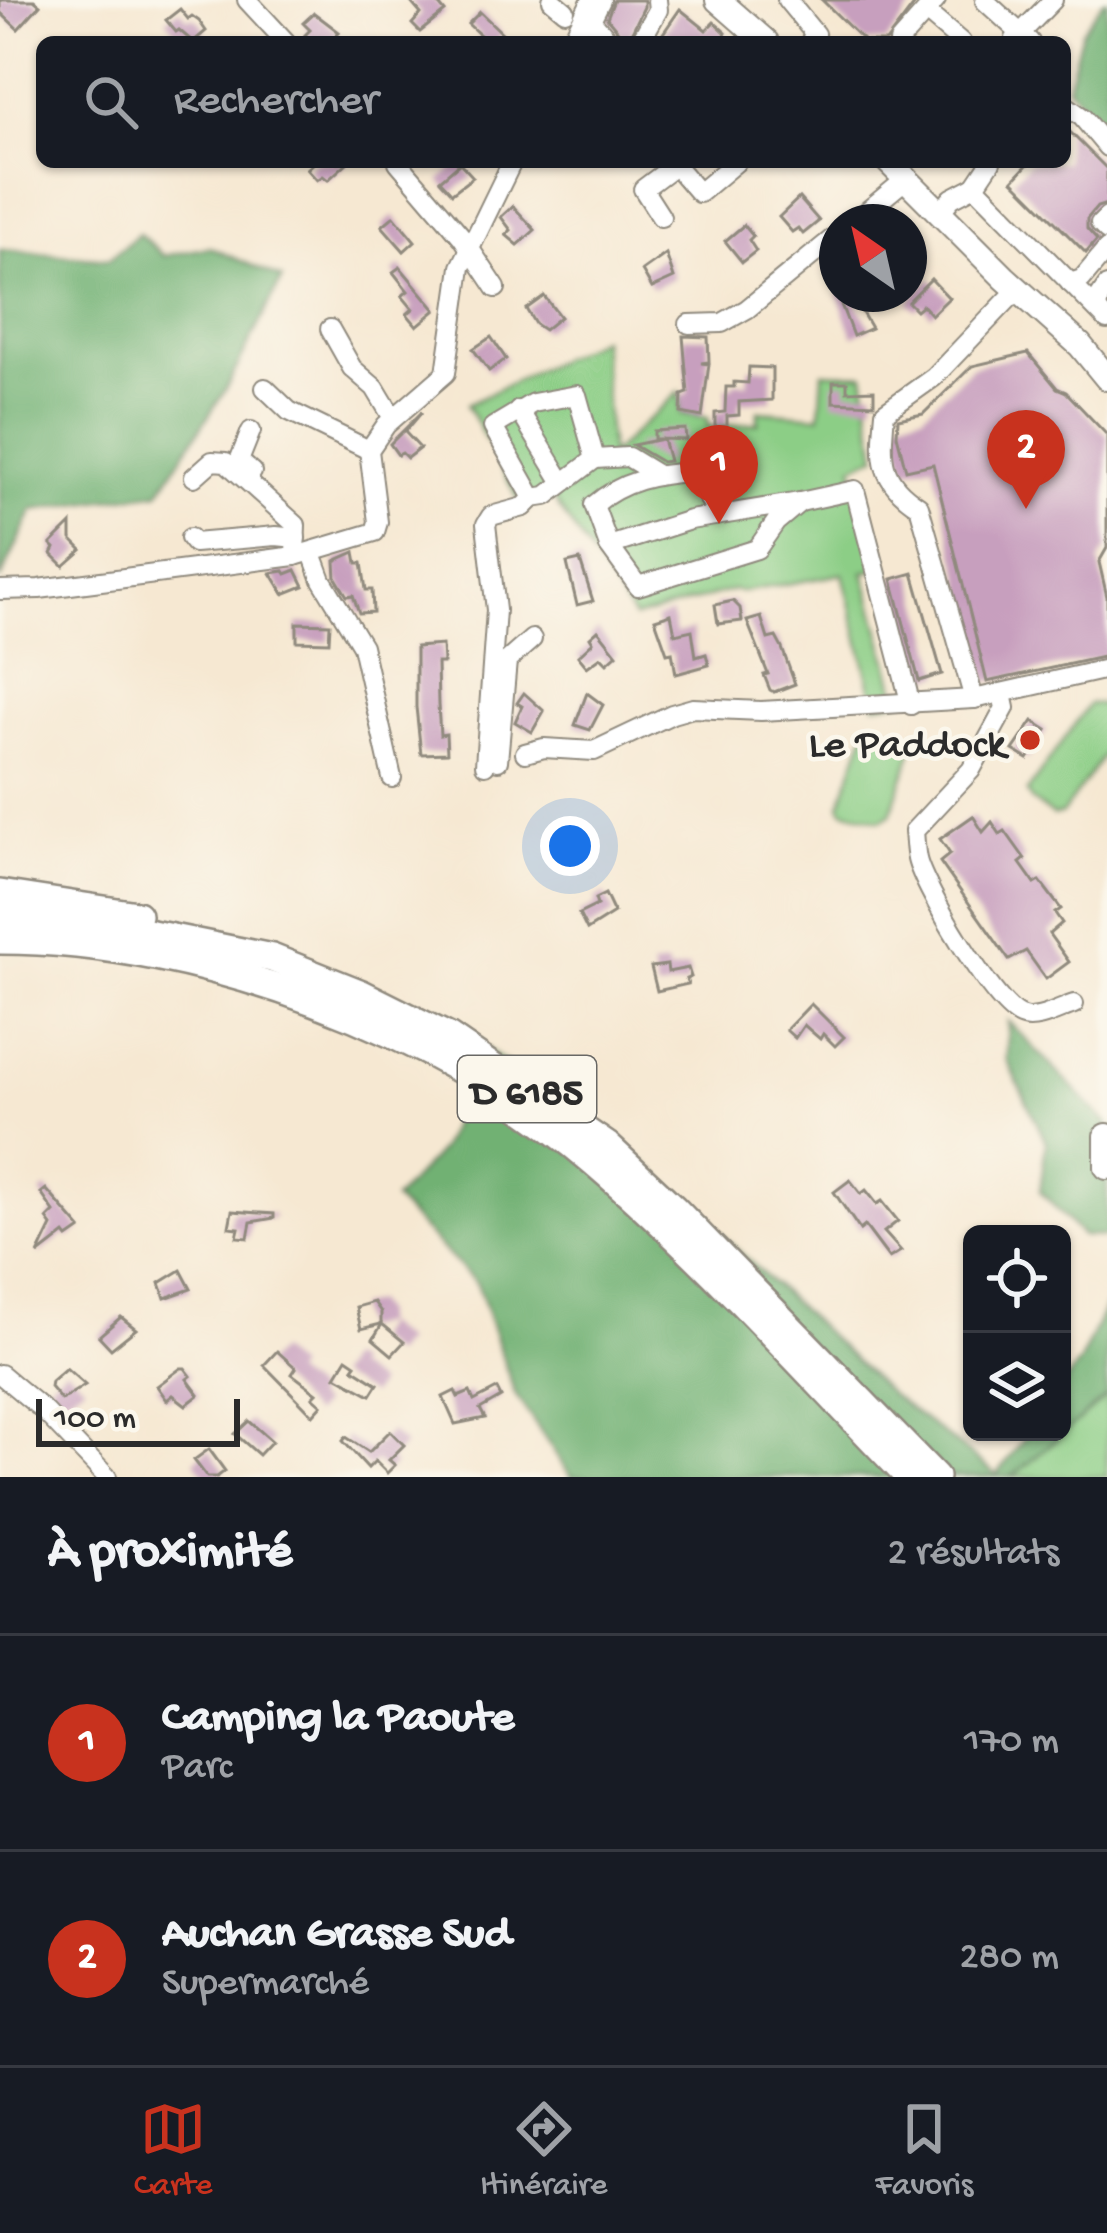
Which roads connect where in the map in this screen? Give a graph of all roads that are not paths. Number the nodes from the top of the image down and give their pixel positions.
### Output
1 (247, 0) edge
2 (591, 0) edge
3 (601, 0) edge
4 (657, 0) edge
5 (718, 0) edge
6 (787, 0) edge
7 (1052, 0) edge
8 (986, 1) edge
9 (931, 6) edge
10 (280, 36) edge
11 (574, 36) edge
12 (605, 36) edge
13 (643, 36) edge
14 (756, 36) edge
15 (814, 36) edge
16 (904, 36) edge
17 (956, 36) edge
18 (1018, 36) edge
19 (1023, 36) edge
20 (1071, 109) edge
21 (1107, 147) edge
22 (403, 168) edge
23 (509, 168) edge
24 (670, 168) edge
25 (680, 168) edge
26 (729, 168) edge
27 (987, 168) edge
28 (897, 171) edge
29 (975, 186) junction
30 (869, 204) edge
31 (940, 212) junction
32 (661, 217) dead end
33 (1107, 217) edge
34 (1107, 232) edge
35 (469, 248) junction
36 (1107, 248) edge
37 (819, 251) edge
38 (1107, 274) edge
39 (1076, 281) junction
40 (1107, 286) edge
41 (496, 288) dead end
42 (1018, 289) junction
43 (1102, 315) edge
44 (689, 324) dead end
45 (330, 329) dead end
46 (1080, 345) junction
47 (1107, 360) edge
48 (1107, 378) edge
49 (265, 388) dead end
50 (519, 410) junction
51 (390, 421) junction
52 (250, 431) dead end
53 (369, 450) junction
54 (595, 459) junction
55 (656, 474) junction
56 (194, 477) dead end
57 (562, 481) junction
58 (532, 498) junction
59 (800, 502) junction
60 (719, 515) junction
61 (190, 538) dead end
62 (609, 546) junction
63 (307, 549) junction
64 (0, 590) edge
65 (532, 640) dead end
66 (1107, 669) edge
67 (1002, 694) junction
68 (974, 699) junction
69 (911, 705) junction
70 (525, 753) dead end
71 (392, 778) dead end
72 (0, 894) edge
73 (4, 935) edge
74 (272, 958) junction
75 (1074, 1004) dead end
76 (1107, 1136) edge
77 (1107, 1167) edge
78 (0, 1374) edge
79 (863, 1430) junction
80 (107, 1477) edge
81 (892, 1477) edge
82 (909, 1477) edge
83 (935, 1477) edge

1 - 10 street
2 - 11 street
3 - 12 street
4 - 13 street
5 - 14 main road
6 - 15 street
7 - 19 street
8 - 18 street
9 - 16 street
9 - 17 street
20 - 21 street
22 - 35 street
23 - 35 street
24 - 32 street
25 - 26 street
27 - 29 street
28 - 30 street
28 - 31 main road
29 - 31 street
29 - 39 street
31 - 42 main road
33 - 34 street
35 - 41 street
35 - 51 street
36 - 39 street
37 - 44 street
38 - 39 street
39 - 43 street
40 - 43 street
42 - 46 main road
42 - 68 street
45 - 51 street
46 - 47 main road
46 - 48 main road
49 - 53 street
50 - 54 street
50 - 57 street
50 - 58 street
51 - 53 street
52 - 63 street
53 - 63 street
54 - 55 street
54 - 57 street
55 - 60 street
55 - 62 street
56 - 63 street
57 - 58 street
58 - 65 street
59 - 60 street
59 - 62 street
59 - 69 street
60 - 62 street
61 - 63 street
63 - 64 street
63 - 71 street
66 - 67 street
67 - 68 street
67 - 75 street
68 - 69 street
69 - 70 street
72 - 74 highway
73 - 74 highway, D 6185
73 - 79 highway, D 6185
74 - 83 highway, D 6185
76 - 77 main road
78 - 80 street
79 - 81 highway
79 - 82 highway, D 6185

